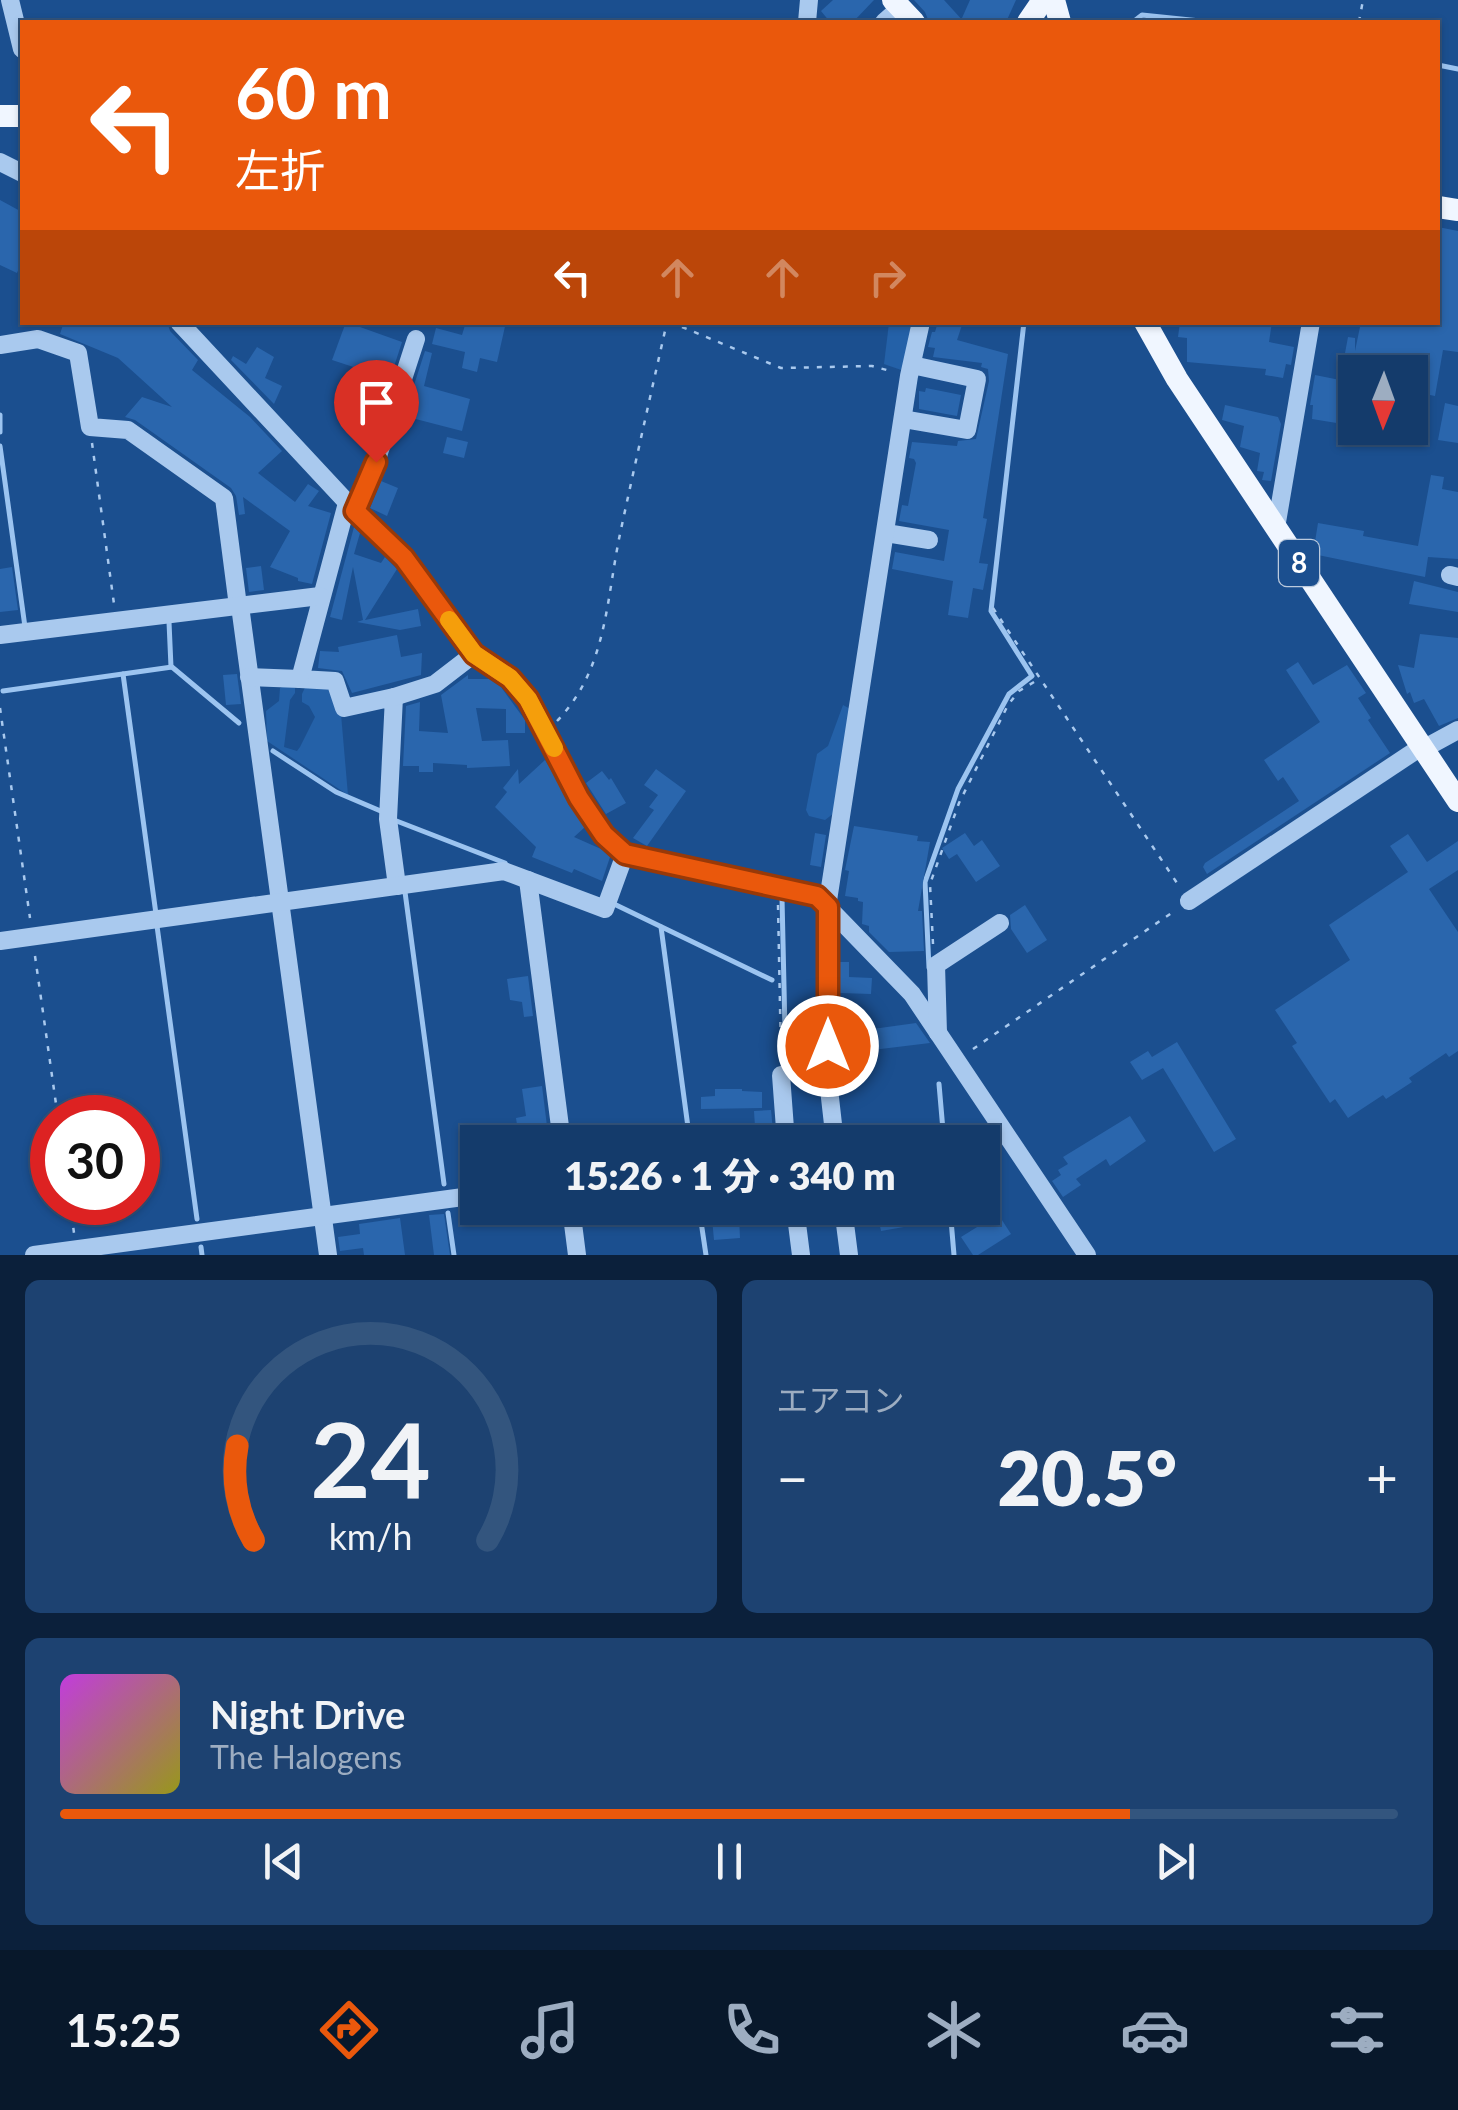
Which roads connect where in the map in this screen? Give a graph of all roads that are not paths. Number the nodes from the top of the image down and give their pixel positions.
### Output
1 (10, 0) edge
2 (20, 41) edge
3 (183, 325) edge
4 (920, 325) edge
5 (1147, 325) edge
6 (1310, 325) edge
7 (416, 339) dead end
8 (0, 345) edge
9 (910, 371) junction
10 (903, 419) junction
11 (351, 507) junction
12 (1276, 528) junction
13 (886, 532) junction
14 (929, 540) dead end
15 (320, 596) junction
16 (239, 606) junction
17 (0, 635) edge
18 (474, 654) junction
19 (250, 676) junction
20 (300, 679) junction
21 (394, 697) junction
22 (1458, 730) edge
23 (1422, 748) junction
24 (1458, 801) edge
25 (625, 854) junction
26 (528, 880) junction
27 (396, 886) junction
28 (1189, 901) road end
29 (280, 904) junction
30 (828, 907) junction
31 (1000, 924) dead end
32 (0, 941) edge
33 (938, 1033) junction
34 (781, 1075) road end
35 (560, 1125) edge
36 (785, 1125) edge
37 (833, 1125) edge
38 (460, 1197) edge
39 (322, 1216) junction
40 (573, 1225) edge
41 (797, 1225) edge
42 (844, 1225) edge
43 (77, 1252) edge
44 (34, 1255) edge
45 (328, 1255) edge
46 (577, 1255) edge
47 (801, 1255) edge
48 (848, 1255) edge
49 (1087, 1255) edge

1 - 2 street
3 - 11 street
4 - 9 street
5 - 12 main road, 8
6 - 12 street
7 - 11 street
8 - 16 street
9 - 10 street
9 - 10 street
10 - 13 street
11 - 15 street
11 - 18 street
12 - 23 main road, 8
13 - 14 street
13 - 30 street
15 - 16 street
15 - 20 street
16 - 17 street
16 - 19 street
18 - 21 street
18 - 25 street
19 - 20 street
19 - 29 street
20 - 21 street
21 - 27 street
22 - 23 street
23 - 24 main road, 8
23 - 28 street
25 - 26 street
25 - 30 street
26 - 27 street
26 - 35 street
27 - 29 street
29 - 32 street
29 - 39 street
30 - 33 street
30 - 37 street
31 - 33 street
33 - 49 street
34 - 36 street
38 - 39 street
39 - 43 street
39 - 45 street
40 - 46 street
41 - 47 street
42 - 48 street
43 - 44 street

